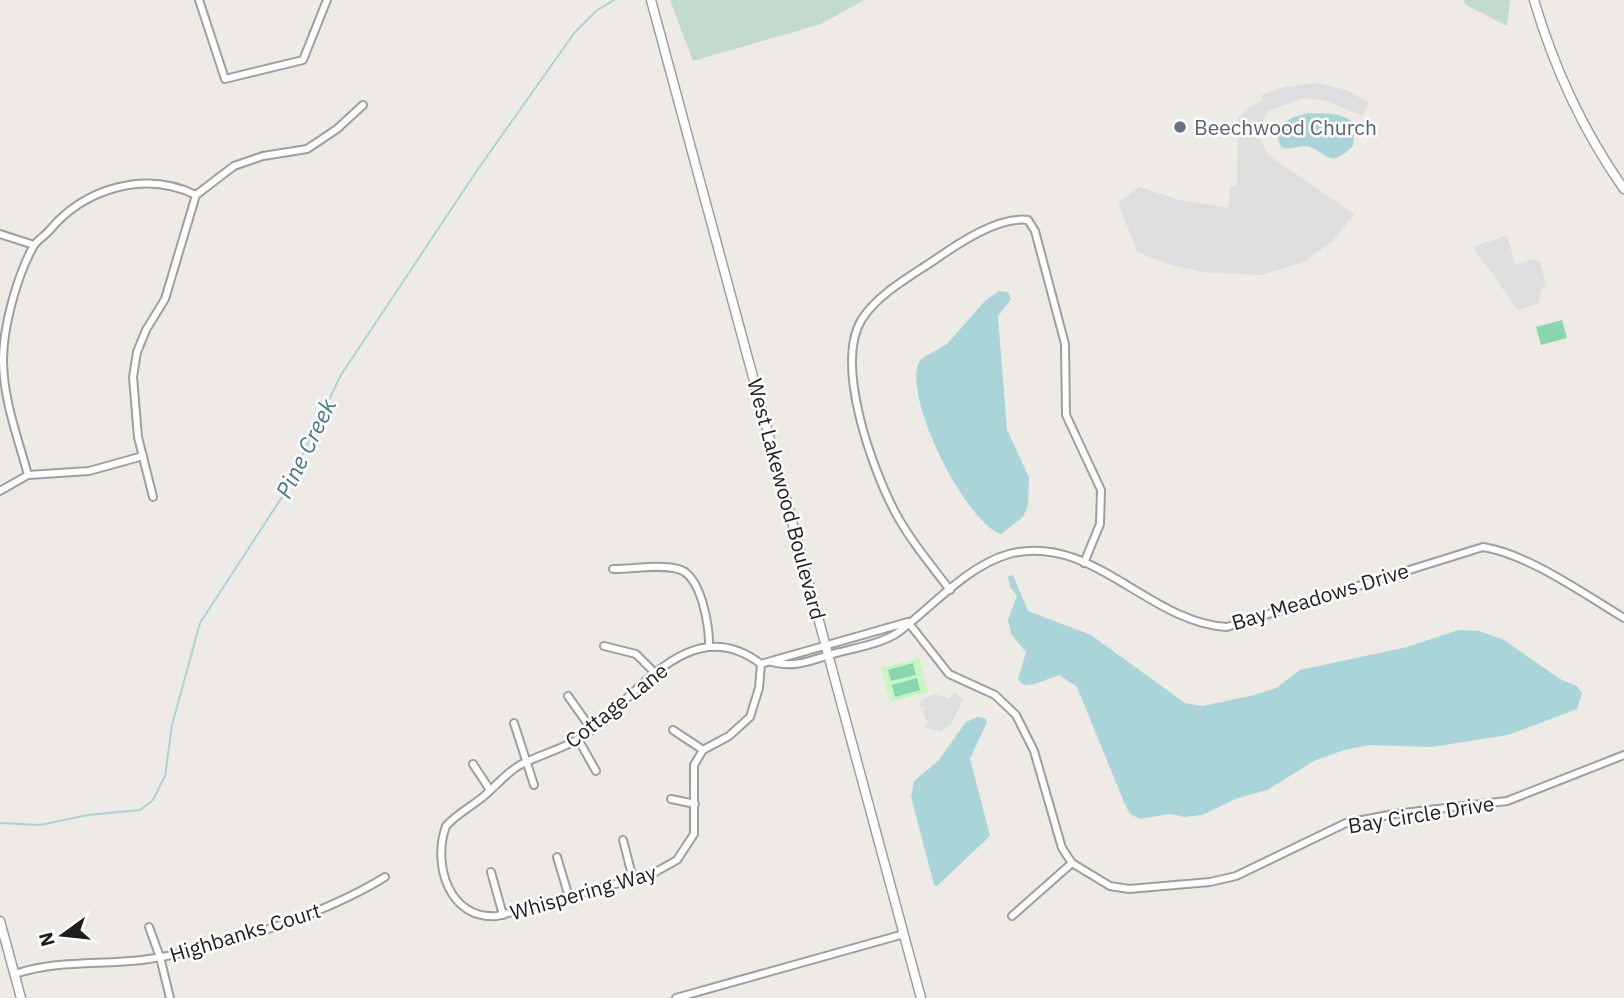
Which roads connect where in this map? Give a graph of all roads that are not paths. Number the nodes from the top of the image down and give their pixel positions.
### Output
1 (199, 0) edge
2 (327, 0) edge
3 (651, 0) edge
4 (1534, 0) edge
5 (363, 104) dead end
6 (1624, 189) edge
7 (196, 195) junction
8 (0, 234) edge
9 (34, 244) junction
10 (2, 361) edge
11 (143, 456) junction
12 (27, 475) junction
13 (0, 491) edge
14 (153, 496) dead end
15 (1084, 563) junction
16 (613, 569) dead end
17 (950, 590) junction
18 (1624, 618) edge
19 (908, 622) junction
20 (826, 644) junction
21 (604, 646) dead end
22 (709, 646) junction
23 (829, 655) junction
24 (772, 662) junction
25 (761, 664) junction
26 (654, 672) junction
27 (568, 696) dead end
28 (514, 723) dead end
29 (592, 730) junction
30 (673, 730) dead end
31 (578, 739) junction
32 (703, 750) junction
33 (1624, 755) edge
34 (527, 762) junction
35 (473, 764) dead end
36 (596, 771) dead end
37 (534, 785) dead end
38 (490, 790) junction
39 (671, 799) dead end
40 (695, 804) junction
41 (623, 839) dead end
42 (557, 857) dead end
43 (1072, 863) junction
44 (491, 872) dead end
45 (445, 875) joint
46 (385, 877) dead end
47 (634, 879) junction
48 (569, 897) junction
49 (503, 915) junction
50 (1012, 916) dead end
51 (0, 921) edge
52 (149, 927) dead end
53 (904, 934) junction
54 (160, 957) junction
55 (15, 974) junction
56 (21, 998) edge
57 (170, 998) edge
58 (676, 998) edge
59 (921, 998) edge

1 - 2 street
3 - 20 street, West Lakewood Boulevard
4 - 6 street
5 - 7 street
7 - 9 street
7 - 11 street
8 - 9 street
9 - 10 street
10 - 12 street
11 - 12 street
11 - 14 street
12 - 13 street
15 - 17 street, Bay Meadows Drive
15 - 17 street
15 - 18 street, Bay Meadows Drive
16 - 22 street
17 - 19 street, Bay Meadows Drive
19 - 20 street, Bay Meadows Drive
19 - 23 street, Bay Meadows Drive
19 - 43 street
20 - 23 street, West Lakewood Boulevard
20 - 24 street
21 - 26 street
22 - 25 street
22 - 26 street, Cottage Lane
23 - 24 street
23 - 53 street, West Lakewood Boulevard
24 - 25 street
25 - 32 street
26 - 29 street, Cottage Lane
27 - 29 street
28 - 34 street
29 - 31 street, Cottage Lane
30 - 32 street
31 - 34 street, Cottage Lane
31 - 36 street
32 - 40 street, Whispering Way
33 - 43 street, Bay Circle Drive
34 - 37 street
34 - 38 street, Cottage Lane
35 - 38 street
38 - 45 street, Cottage Lane
39 - 40 street
40 - 47 street, Whispering Way
41 - 47 street
42 - 48 street
43 - 50 street
44 - 49 street
45 - 49 street, Whispering Way
46 - 54 street, Highbanks Court
47 - 48 street, Whispering Way
48 - 49 street, Whispering Way
51 - 55 street
52 - 54 street
53 - 58 street
53 - 59 street, West Lakewood Boulevard
54 - 55 street, Highbanks Court
54 - 57 street
55 - 56 street

